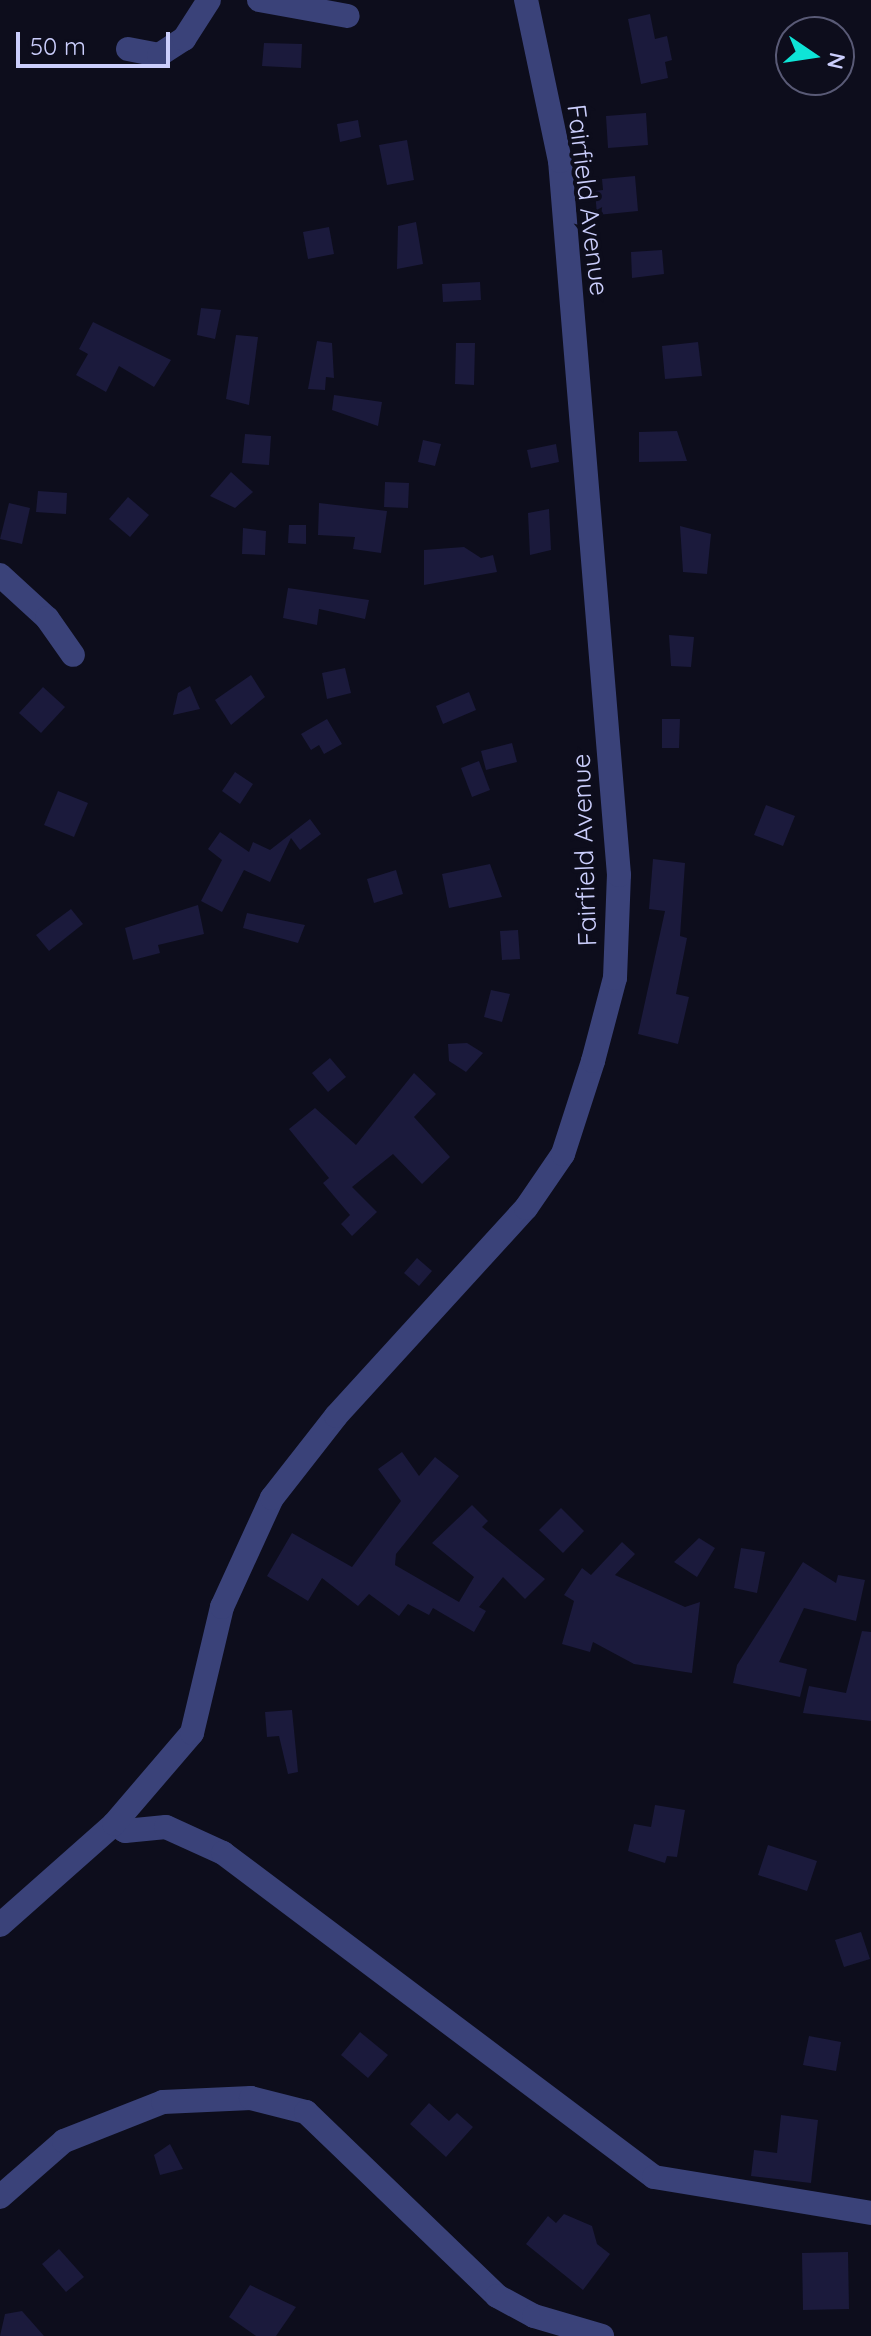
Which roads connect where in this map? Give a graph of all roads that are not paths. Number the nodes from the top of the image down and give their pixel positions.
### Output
1 (209, 0) edge
2 (259, 0) edge
3 (526, 0) edge
4 (348, 16) dead end
5 (128, 49) dead end
6 (0, 575) edge
7 (73, 655) dead end
8 (114, 1824) junction
9 (0, 1925) edge
10 (0, 2197) edge
11 (871, 2213) edge
12 (602, 2336) edge

1 - 5 street
2 - 4 street
3 - 8 street, Fairfield Avenue
6 - 7 street
8 - 9 street, Fairfield Avenue
8 - 11 street
10 - 12 street

